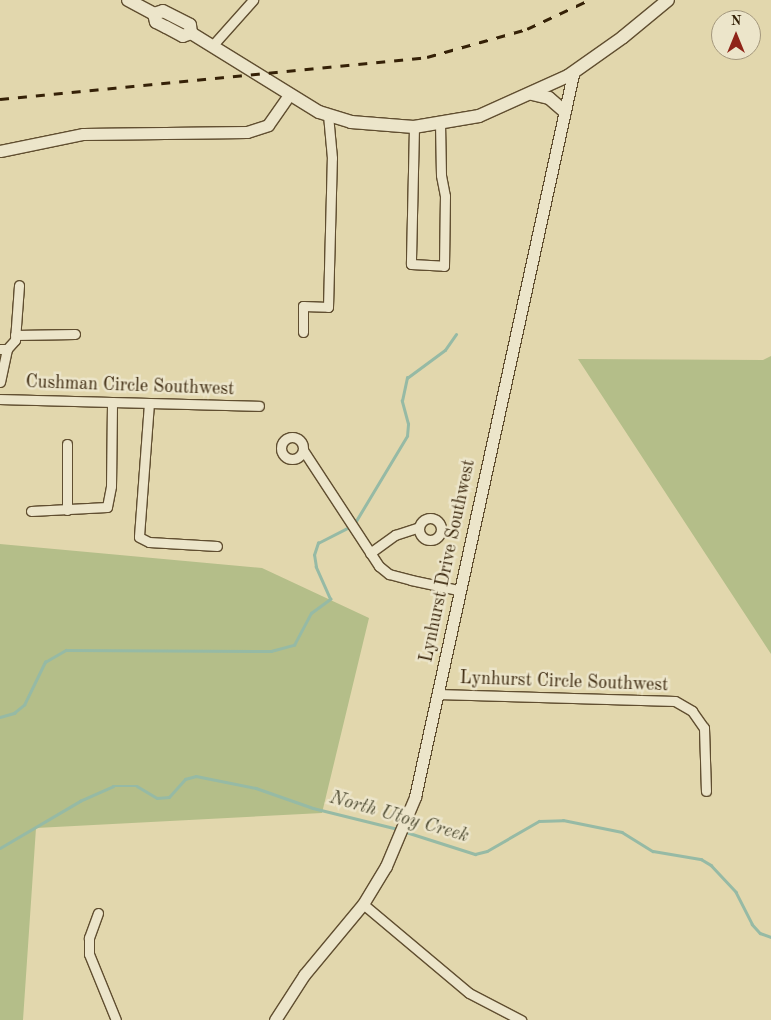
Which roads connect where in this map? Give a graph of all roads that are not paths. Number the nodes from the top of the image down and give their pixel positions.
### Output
1 (128, 0) edge
2 (253, 0) edge
3 (668, 0) edge
4 (212, 46) junction
5 (573, 74) junction
6 (532, 94) junction
7 (289, 95) junction
8 (565, 112) junction
9 (328, 115) junction
10 (440, 125) junction
11 (414, 128) junction
12 (0, 151) edge
13 (19, 285) dead end
14 (302, 332) dead end
15 (75, 334) dead end
16 (15, 335) junction
17 (3, 349) edge
18 (0, 382) edge
19 (0, 399) edge
20 (112, 402) junction
21 (149, 403) junction
22 (259, 406) dead end
23 (67, 444) dead end
24 (303, 450) dead end
25 (67, 510) junction
26 (31, 511) dead end
27 (419, 527) dead end
28 (218, 546) dead end
29 (370, 553) junction
30 (458, 590) junction
31 (437, 694) junction
32 (706, 791) dead end
33 (363, 904) junction
34 (98, 913) dead end
35 (116, 1020) edge
36 (275, 1020) edge
37 (521, 1020) edge

1 - 4 main road
2 - 4 street
3 - 5 main road
4 - 7 main road
5 - 6 main road
5 - 8 street, Lynhurst Drive Southwest
6 - 8 main road
6 - 10 main road
7 - 9 main road
7 - 12 street
8 - 30 street, Lynhurst Drive Southwest
9 - 11 main road
9 - 14 street
10 - 11 main road
10 - 11 street
13 - 16 street
15 - 16 street
16 - 17 street
17 - 18 street
19 - 20 street, Cushman Circle Southwest
20 - 21 street, Cushman Circle Southwest
20 - 25 street
21 - 22 street, Cushman Circle Southwest
21 - 28 street
23 - 25 street
24 - 29 street
25 - 26 street
27 - 29 street
29 - 30 street
30 - 31 street, Lynhurst Drive Southwest
31 - 32 street, Lynhurst Circle Southwest
31 - 33 street, Lynhurst Drive Southwest
33 - 36 street, Lynhurst Drive Southwest
33 - 37 street
34 - 35 street

